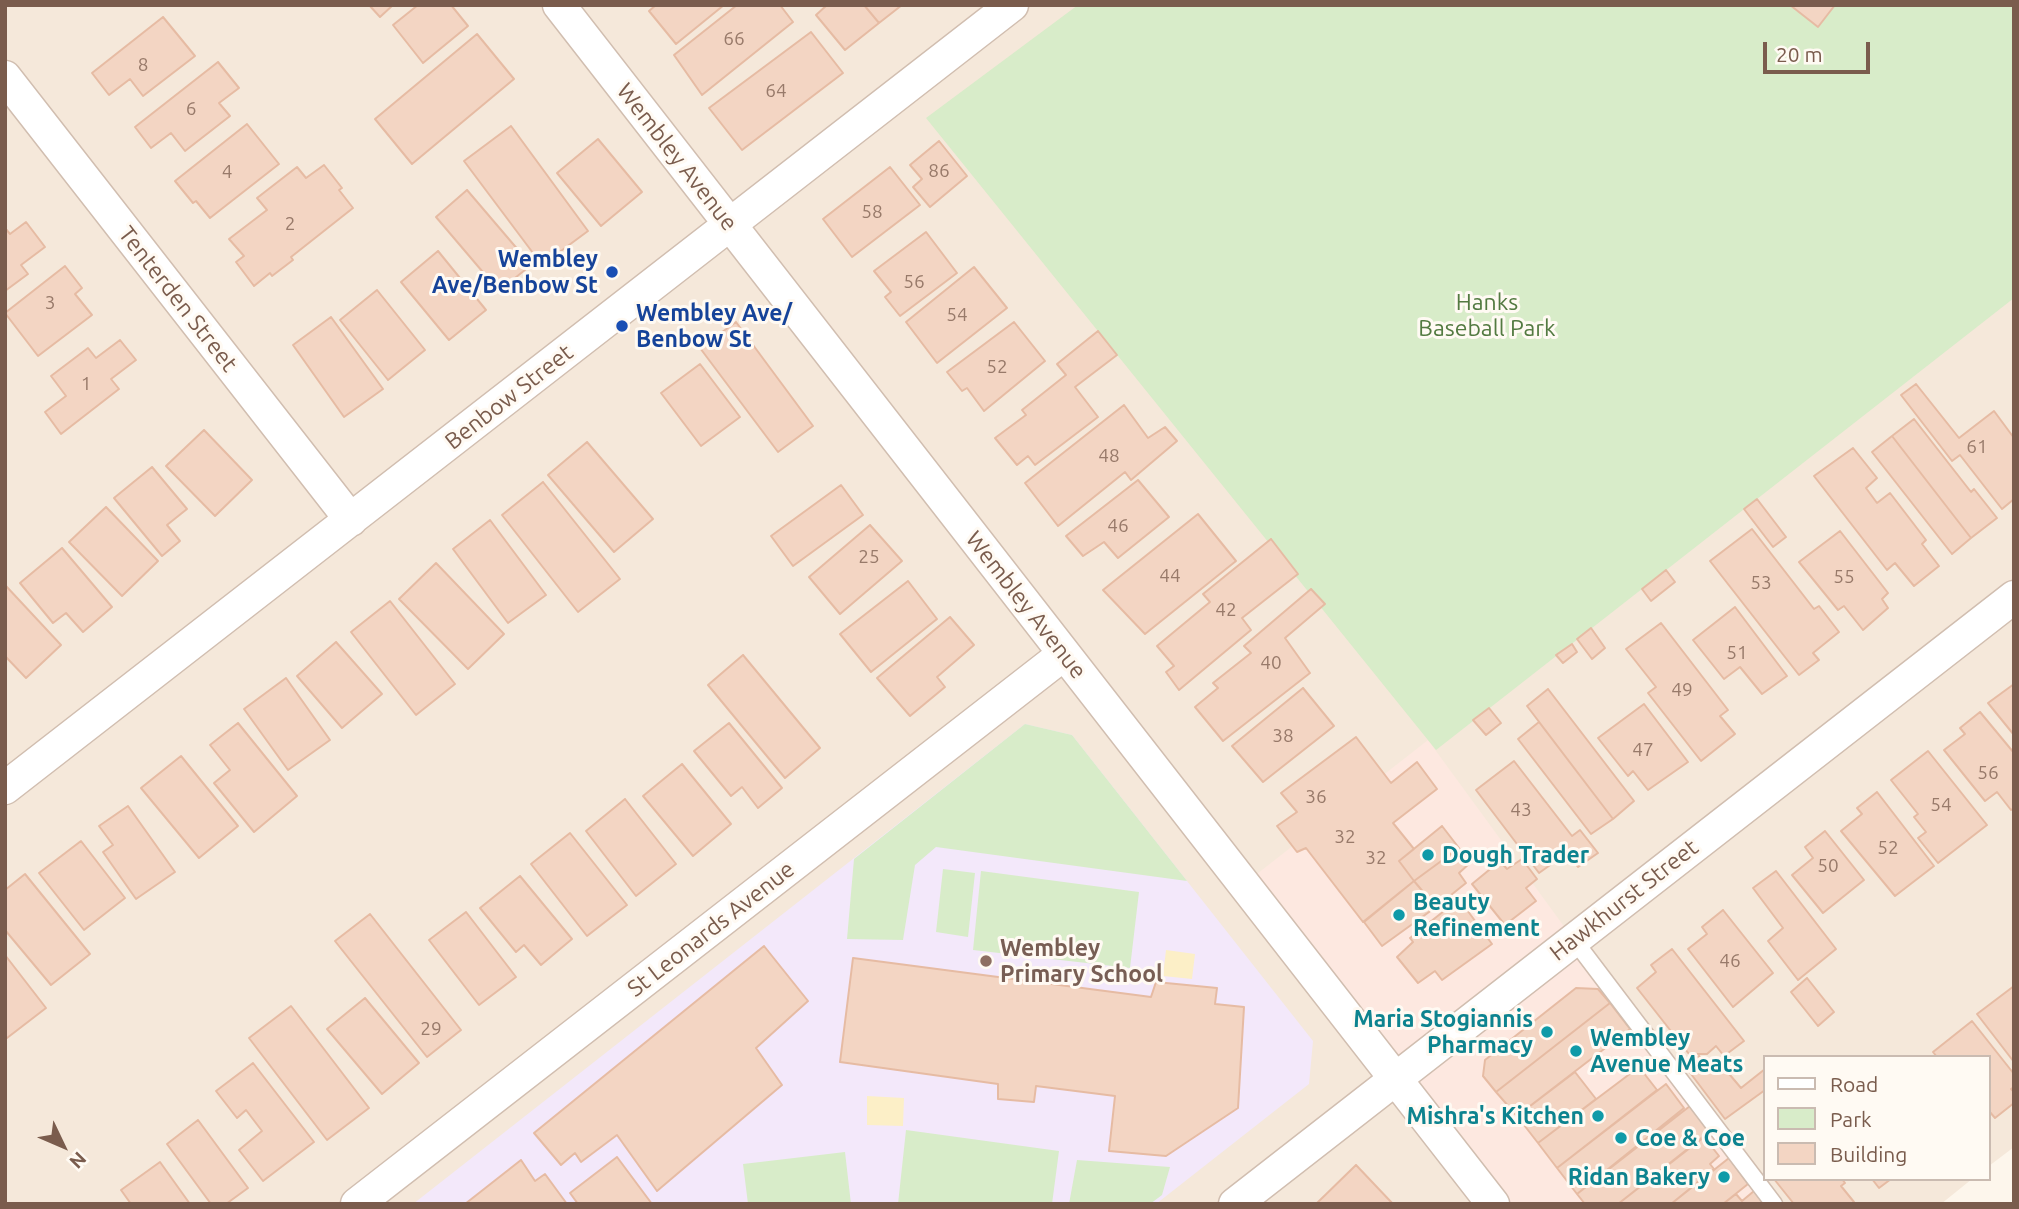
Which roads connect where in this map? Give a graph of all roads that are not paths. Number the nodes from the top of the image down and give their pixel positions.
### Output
1 (559, 5) edge
2 (1012, 5) edge
3 (5, 77) edge
4 (729, 224) junction
5 (351, 520) junction
6 (2014, 597) edge
7 (1064, 654) junction
8 (5, 788) edge
9 (1574, 940) junction
10 (1394, 1080) junction
11 (357, 1204) edge
12 (1235, 1204) edge
13 (1493, 1204) edge
14 (1774, 1204) edge

1 - 4 street, Wembley Avenue
2 - 4 street, Benbow Street
3 - 5 street, Tenterden Street
4 - 5 street, Benbow Street
4 - 7 street, Wembley Avenue
5 - 8 street, Benbow Street
6 - 9 street, Hawkhurst Street
7 - 10 street, Wembley Avenue
7 - 11 street, St Leonards Avenue
9 - 10 street, Hawkhurst Street
9 - 14 lane
10 - 12 street, Hawkhurst Street
10 - 13 street, Wembley Avenue

